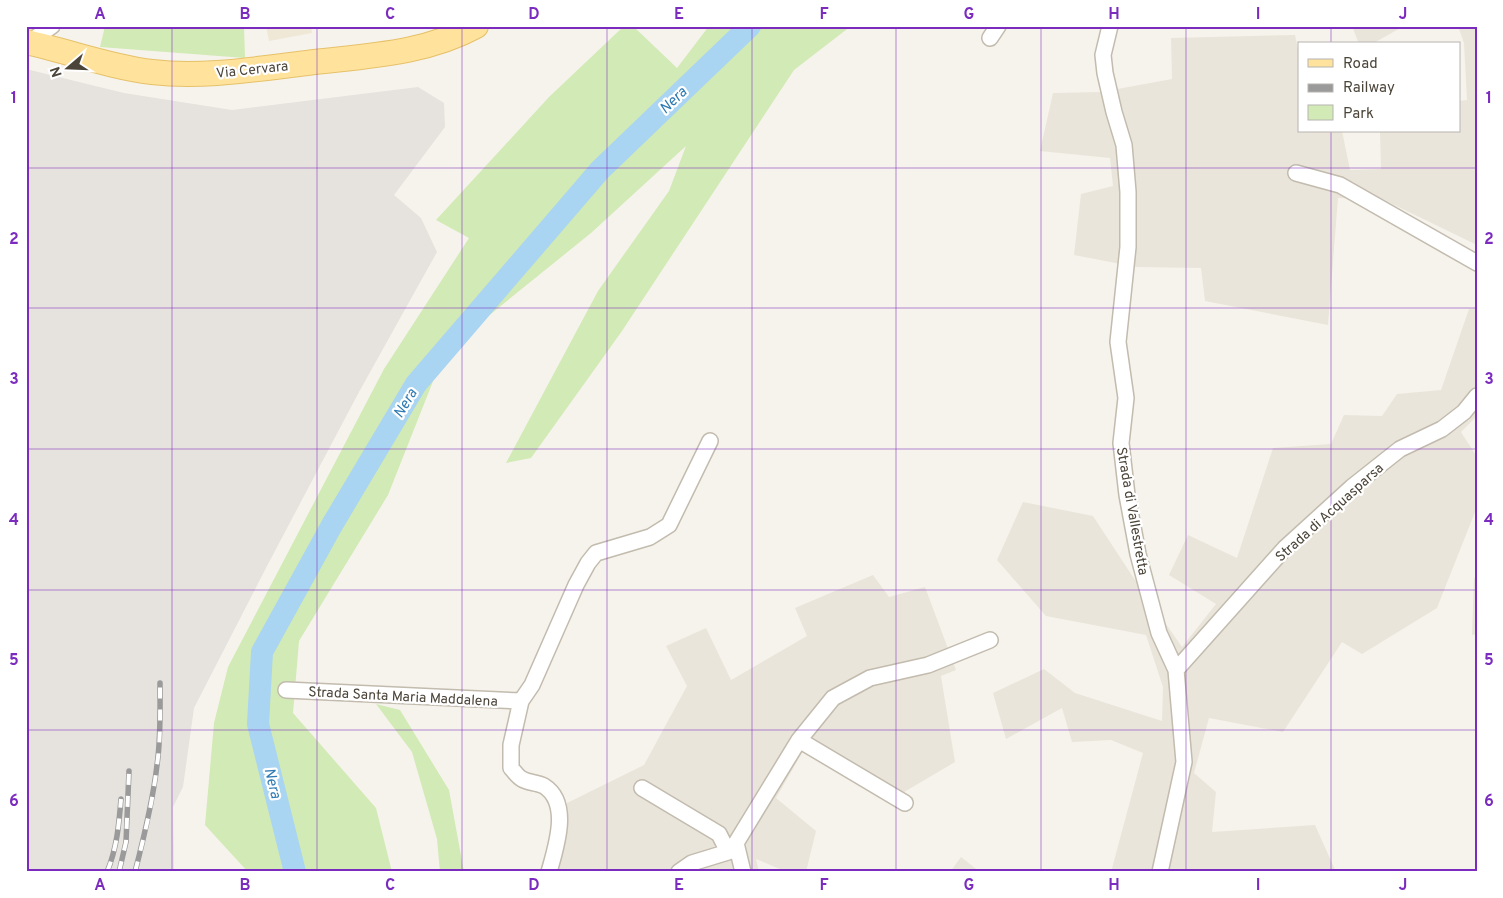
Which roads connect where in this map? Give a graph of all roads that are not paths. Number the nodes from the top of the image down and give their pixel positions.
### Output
1 (52, 26) edge
2 (476, 26) edge
3 (1110, 26) edge
4 (27, 42) edge
5 (1296, 173) dead end
6 (1477, 263) edge
7 (1477, 396) edge
8 (710, 441) dead end
9 (990, 640) dead end
10 (1176, 670) junction
11 (286, 690) dead end
12 (521, 701) junction
13 (799, 740) junction
14 (642, 788) dead end
15 (905, 803) dead end
16 (732, 847) junction
17 (548, 872) edge
18 (680, 872) edge
19 (744, 872) edge
20 (1160, 872) edge

1 - 4 street
2 - 4 main road, Via Cervara
3 - 10 street, Strada di Vallestretta
5 - 6 street
7 - 10 street, Strada di Acquasparsa
8 - 12 street
9 - 13 street
10 - 20 street, Strada di Vallestretta
11 - 12 street, Strada Santa Maria Maddalena
12 - 17 street
13 - 15 street
13 - 16 street
14 - 16 street
16 - 18 street
16 - 19 street

